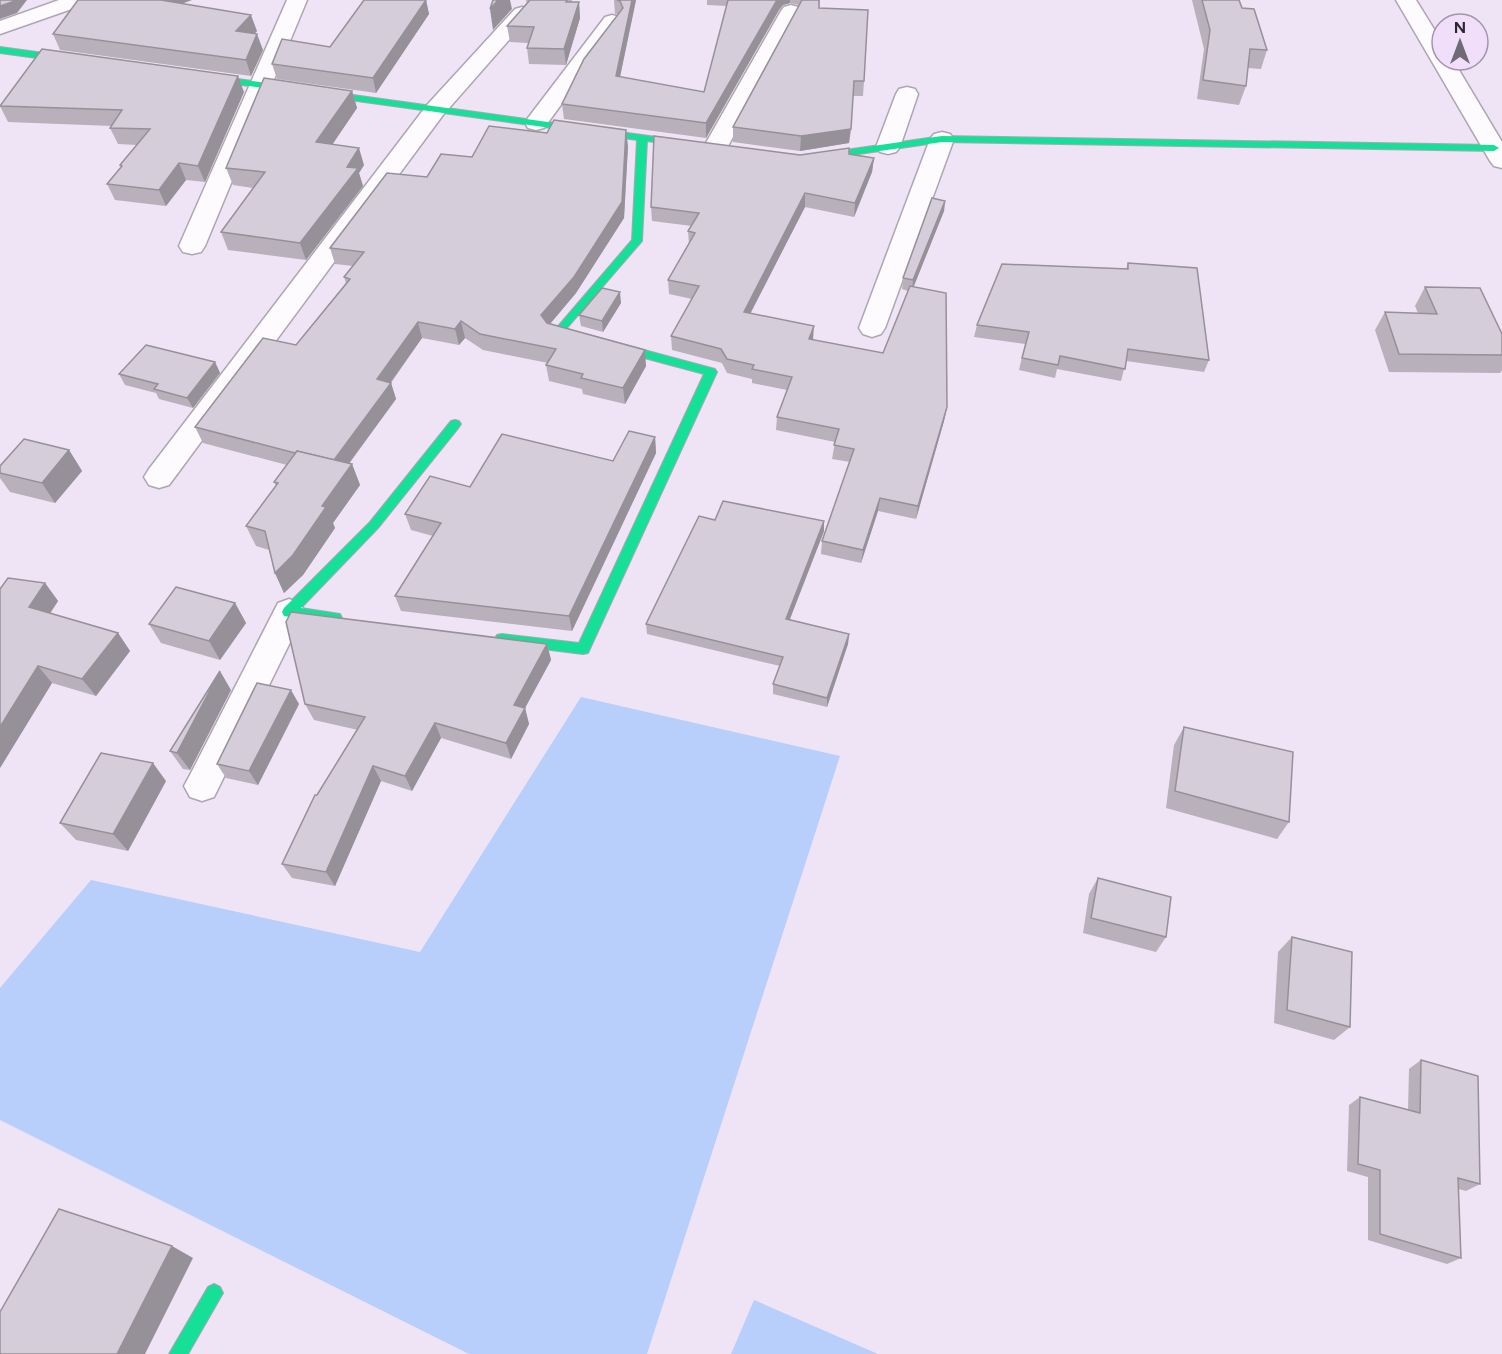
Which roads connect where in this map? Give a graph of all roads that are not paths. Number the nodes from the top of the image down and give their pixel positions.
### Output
1 (79, 0) edge
2 (297, 0) edge
3 (1406, 0) edge
4 (791, 11) dead end
5 (522, 13) edge
6 (612, 21) edge
7 (0, 28) edge
8 (0, 50) edge
9 (95, 63) edge
10 (178, 74) edge
11 (261, 86) junction
12 (907, 94) dead end
13 (435, 110) junction
14 (536, 123) junction
15 (642, 138) junction
16 (942, 139) junction
17 (888, 147) junction
18 (721, 149) joint
19 (1498, 155) edge
20 (789, 158) edge
21 (192, 246) dead end
22 (872, 328) dead end
23 (455, 424) dead end
24 (159, 477) dead end
25 (289, 612) junction
26 (347, 619) edge
27 (489, 637) edge
28 (202, 786) dead end
29 (214, 1293) dead end
30 (178, 1354) edge

1 - 7 street
2 - 11 street
3 - 19 street
4 - 18 street
5 - 13 street
6 - 14 street
8 - 9 street
10 - 11 street
11 - 13 street
11 - 21 street
12 - 17 street
13 - 14 street
13 - 24 street
14 - 15 street
15 - 18 street
15 - 27 street
16 - 17 street
16 - 19 street
16 - 22 street
17 - 20 street
23 - 25 street
25 - 26 street
25 - 28 street
29 - 30 street

